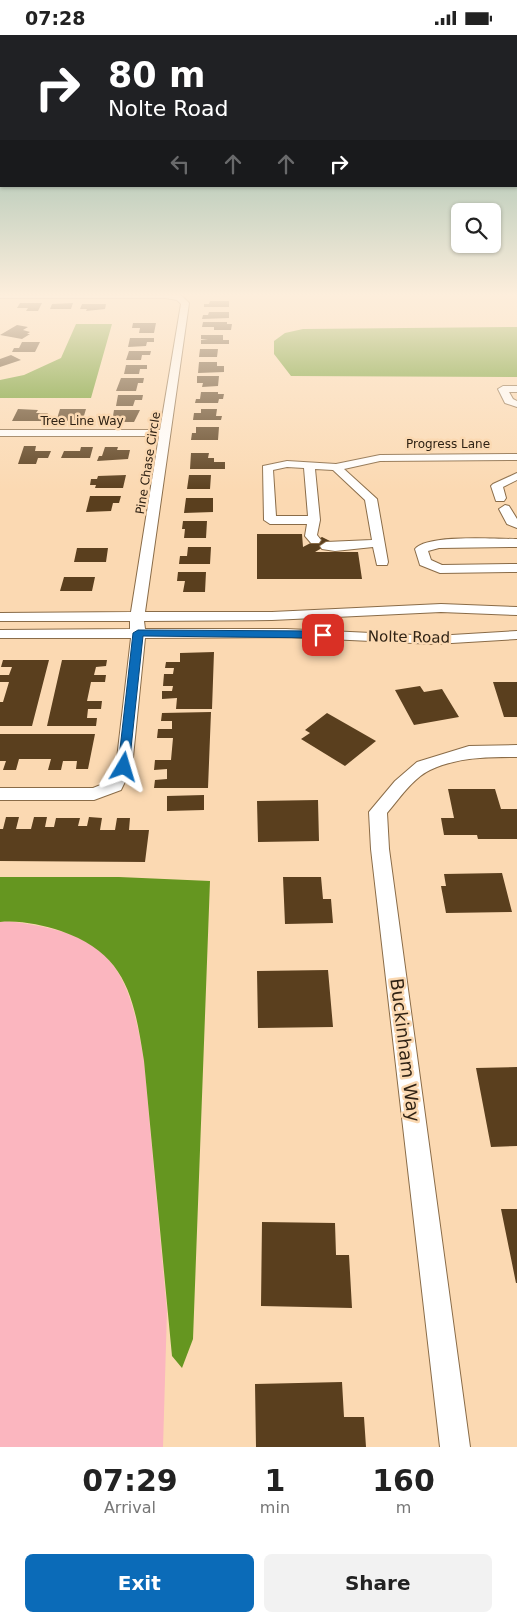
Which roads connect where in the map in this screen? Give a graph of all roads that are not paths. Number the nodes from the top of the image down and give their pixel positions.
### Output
1 (176, 359) edge
2 (517, 389) edge
3 (517, 404) edge
4 (0, 433) edge
5 (165, 433) junction
6 (516, 460) edge
7 (308, 465) junction
8 (336, 467) junction
9 (517, 476) edge
10 (314, 520) junction
11 (517, 524) edge
12 (379, 543) junction
13 (517, 543) edge
14 (382, 562) dead end
15 (517, 568) edge
16 (517, 611) edge
17 (0, 617) edge
18 (137, 617) junction
19 (138, 633) junction
20 (0, 634) edge
21 (517, 635) edge
22 (517, 751) edge
23 (0, 794) edge
24 (456, 1447) edge

1 - 5 street, Pine Chase Circle
2 - 3 street
4 - 5 street, Tree Line Way
5 - 18 street, Pine Chase Circle
6 - 8 street, Progress Lane
7 - 8 street, Progress Lane
7 - 10 street
7 - 10 street, Progress Lane
8 - 12 street
9 - 11 street
10 - 12 street
12 - 14 street
13 - 15 street
16 - 18 street, Nolte Road
17 - 18 street, Nolte Road
18 - 19 street, Pine Chase Circle
19 - 20 street, Nolte Road
19 - 21 street, Nolte Road
19 - 23 street, Pine Chase Circle
22 - 24 street, Buckinham Way

